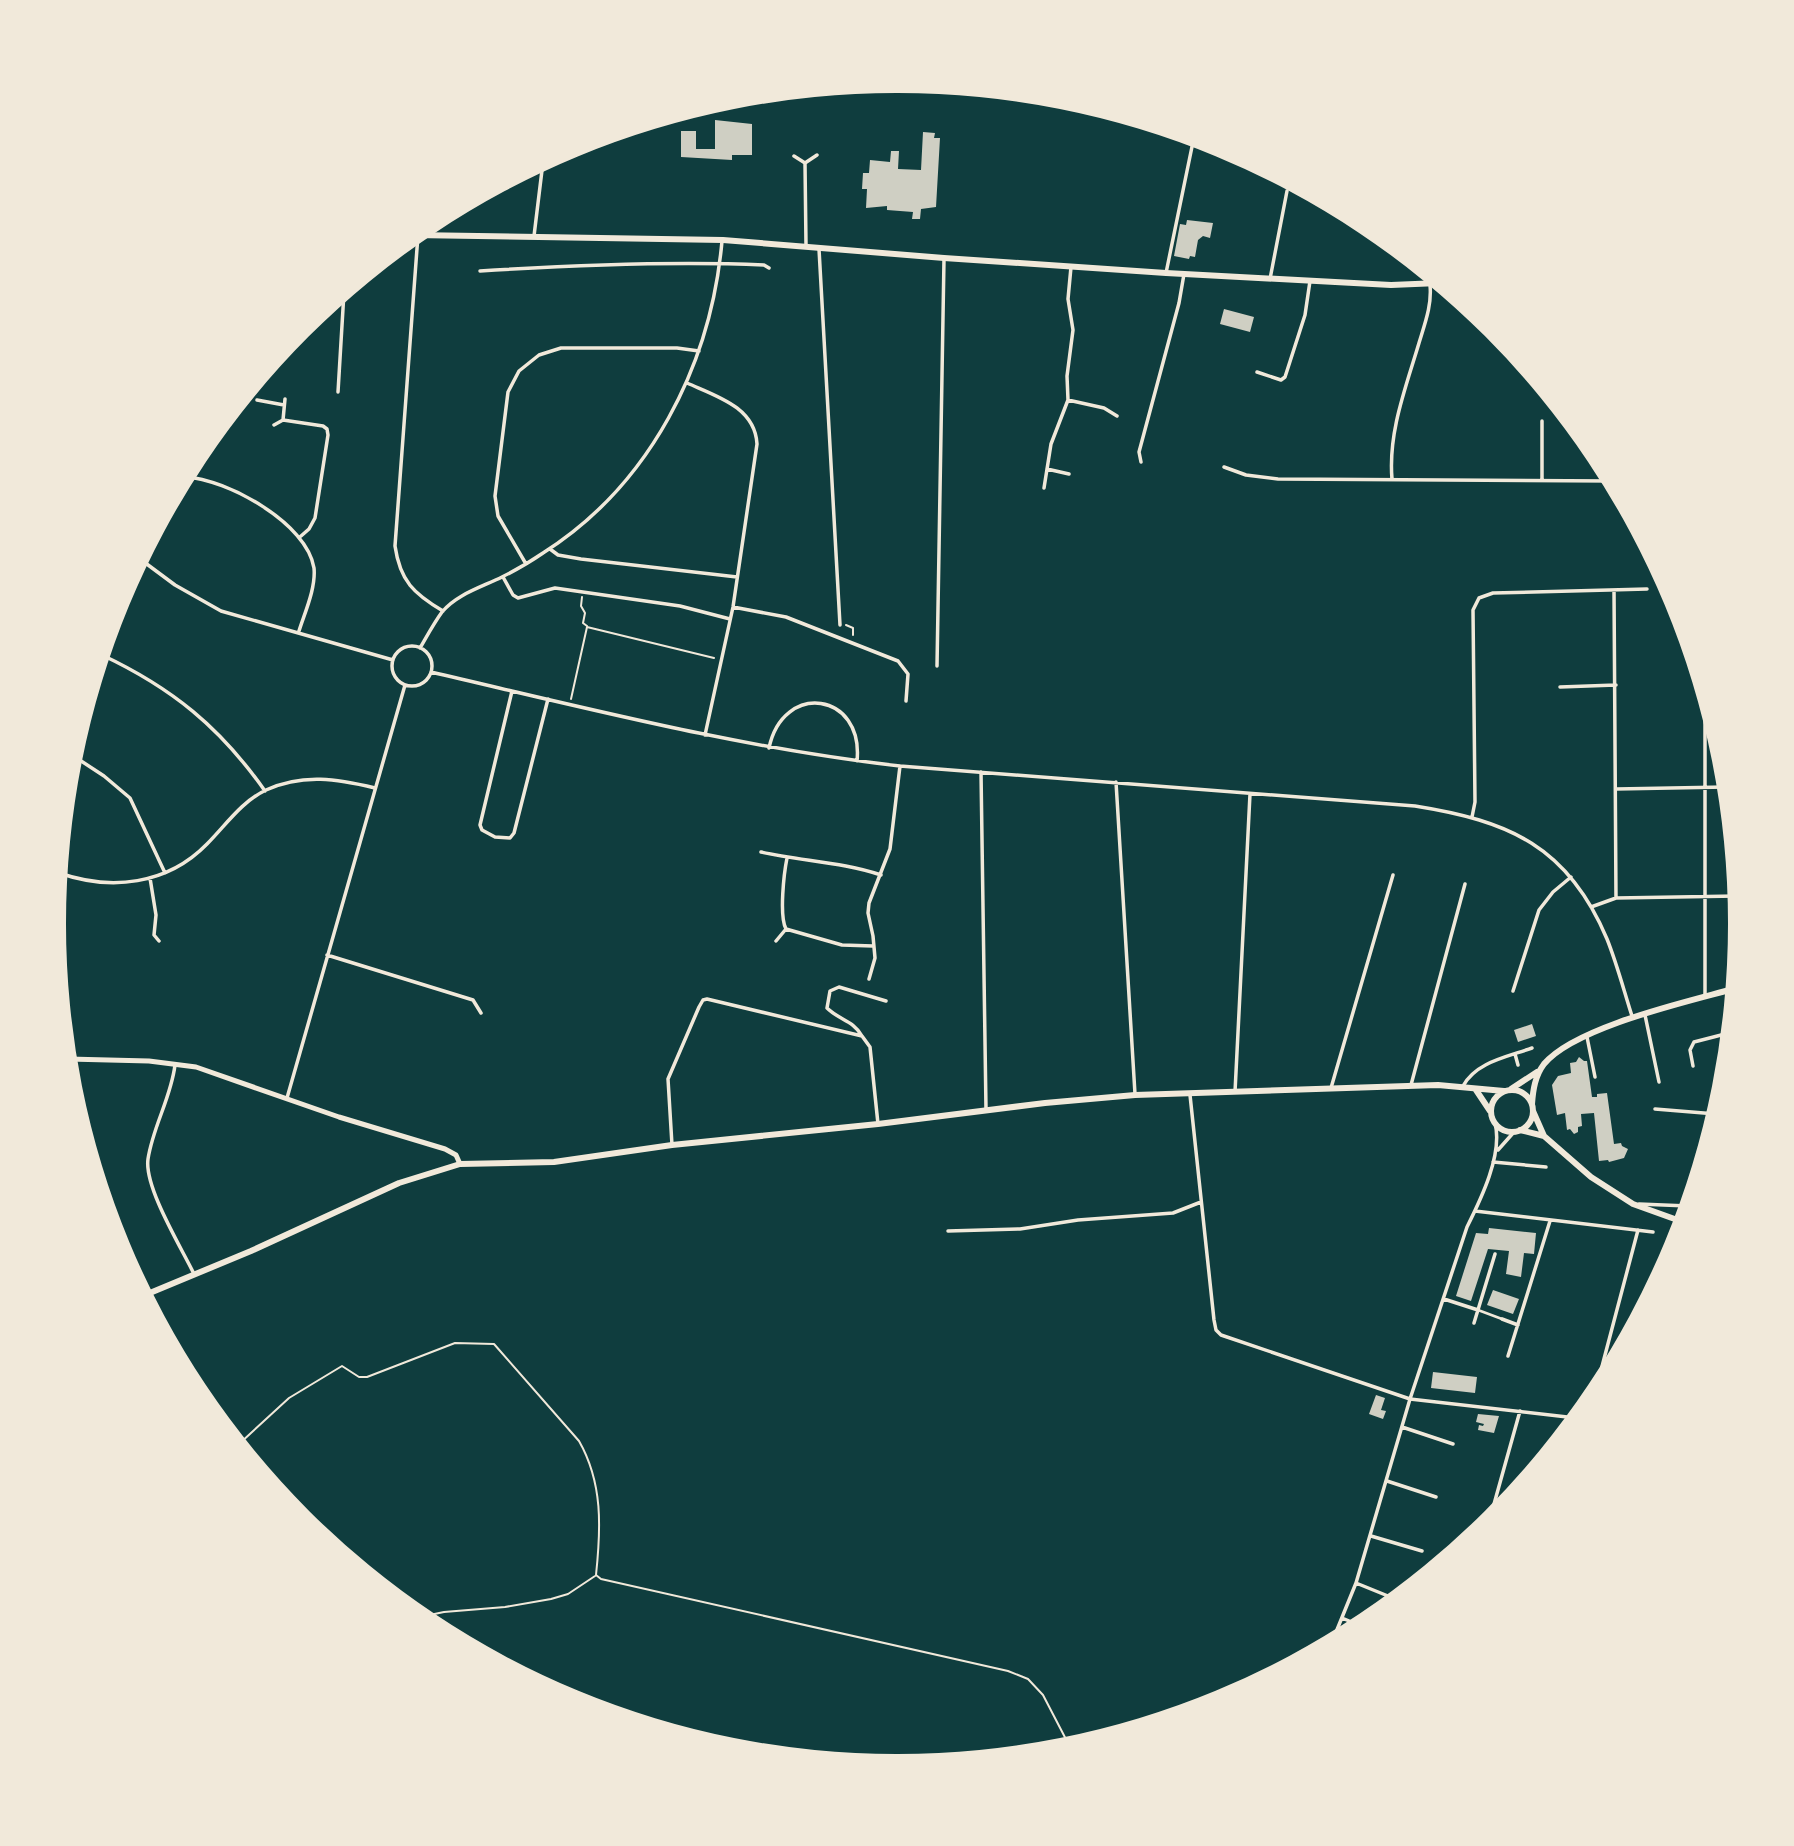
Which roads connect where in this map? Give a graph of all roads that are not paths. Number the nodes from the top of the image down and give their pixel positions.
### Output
1 (1192, 147) edge
2 (817, 155) dead end
3 (794, 156) dead end
4 (805, 163) junction
5 (541, 173) edge
6 (1287, 191) dead end
7 (431, 235) edge
8 (533, 238) junction
9 (723, 240) junction
10 (806, 245) junction
11 (819, 246) junction
12 (414, 248) edge
13 (944, 258) junction
14 (720, 264) junction
15 (1071, 265) junction
16 (769, 268) dead end
17 (480, 271) dead end
18 (1166, 273) junction
19 (1184, 274) junction
20 (1270, 279) junction
21 (1310, 281) junction
22 (1428, 285) edge
23 (1430, 287) edge
24 (343, 304) edge
25 (699, 351) junction
26 (1257, 372) dead end
27 (687, 383) junction
28 (338, 392) dead end
29 (285, 399) dead end
30 (257, 400) dead end
31 (1068, 400) junction
32 (284, 405) junction
33 (1117, 416) dead end
34 (283, 420) junction
35 (1542, 421) dead end
36 (274, 425) dead end
37 (1141, 462) dead end
38 (1224, 467) dead end
39 (1047, 469) junction
40 (1069, 474) dead end
41 (196, 478) edge
42 (1392, 479) junction
43 (1542, 480) junction
44 (1599, 481) edge
45 (1044, 488) dead end
46 (300, 536) junction
47 (550, 549) junction
48 (526, 564) junction
49 (148, 565) edge
50 (503, 576) junction
51 (737, 577) junction
52 (1647, 589) dead end
53 (1614, 590) junction
54 (733, 607) junction
55 (443, 611) junction
56 (730, 619) junction
57 (840, 625) road end
58 (299, 632) junction
59 (420, 648) junction
60 (110, 660) edge
61 (393, 660) junction
62 (937, 666) dead end
63 (431, 672) junction
64 (405, 685) junction
65 (1616, 685) junction
66 (1560, 687) dead end
67 (512, 691) junction
68 (548, 699) junction
69 (906, 701) dead end
70 (1705, 731) edge
71 (705, 735) junction
72 (769, 748) junction
73 (857, 761) junction
74 (82, 762) edge
75 (900, 766) junction
76 (981, 772) junction
77 (1116, 782) junction
78 (1704, 787) junction
79 (1716, 787) edge
80 (375, 788) junction
81 (1616, 789) junction
82 (265, 791) junction
83 (1250, 794) junction
84 (1472, 818) junction
85 (761, 852) dead end
86 (787, 858) junction
87 (164, 873) junction
88 (881, 875) junction
89 (1393, 875) dead end
90 (68, 876) edge
91 (1571, 877) junction
92 (150, 878) junction
93 (1465, 884) dead end
94 (1727, 896) edge
95 (1704, 897) junction
96 (1616, 898) junction
97 (1591, 907) junction
98 (786, 929) junction
99 (776, 940) dead end
100 (159, 941) dead end
101 (874, 946) junction
102 (327, 955) junction
103 (869, 979) dead end
104 (1513, 991) dead end
105 (1724, 991) edge
106 (1705, 997) junction
107 (886, 1001) dead end
108 (481, 1013) dead end
109 (1645, 1015) junction
110 (1633, 1019) junction
111 (1587, 1035) junction
112 (862, 1036) junction
113 (1719, 1036) edge
114 (1532, 1048) dead end
115 (1515, 1054) junction
116 (78, 1059) edge
117 (175, 1063) junction
118 (1518, 1065) dead end
119 (1693, 1066) dead end
120 (1539, 1071) junction
121 (1595, 1077) dead end
122 (1659, 1082) dead end
123 (1410, 1086) junction
124 (1464, 1086) junction
125 (1331, 1088) junction
126 (1476, 1090) junction
127 (1507, 1090) junction
128 (1235, 1092) junction
129 (1190, 1093) junction
130 (1135, 1096) junction
131 (286, 1098) junction
132 (1533, 1108) junction
133 (986, 1110) junction
134 (1655, 1110) dead end
135 (1491, 1113) junction
136 (1705, 1113) edge
137 (1495, 1123) junction
138 (878, 1124) junction
139 (1517, 1131) junction
140 (1544, 1136) junction
141 (672, 1144) junction
142 (1496, 1152) junction
143 (1493, 1162) junction
144 (460, 1164) junction
145 (1546, 1167) dead end
146 (1201, 1202) junction
147 (1633, 1204) junction
148 (1677, 1206) edge
149 (1475, 1211) junction
150 (1672, 1219) edge
151 (1550, 1220) junction
152 (1638, 1230) junction
153 (948, 1231) dead end
154 (1653, 1232) dead end
155 (1496, 1254) dead end
156 (194, 1275) junction
157 (153, 1292) edge
158 (1444, 1299) junction
159 (1478, 1310) junction
160 (1502, 1319) joint
161 (1474, 1323) dead end
162 (1518, 1325) junction
163 (1508, 1356) dead end
164 (1605, 1356) edge
165 (1410, 1399) junction
166 (1520, 1411) junction
167 (1565, 1417) edge
168 (1402, 1427) junction
169 (1453, 1444) dead end
170 (1387, 1481) junction
171 (1436, 1497) dead end
172 (1496, 1498) edge
173 (1370, 1536) junction
174 (1422, 1551) dead end
175 (1356, 1583) junction
176 (1385, 1595) edge
177 (1342, 1618) junction
178 (1348, 1620) edge
179 (1339, 1626) edge

1 - 18 street
2 - 4 street
3 - 4 street
4 - 10 street
5 - 8 street
6 - 20 street
7 - 8 main road
8 - 9 main road
9 - 10 main road
9 - 14 street
10 - 11 main road
11 - 13 main road
11 - 57 street
12 - 55 street
13 - 15 main road
13 - 62 street
14 - 16 street
14 - 17 street
14 - 25 street
15 - 18 main road
15 - 31 street
18 - 19 main road
19 - 20 main road
19 - 37 street
20 - 21 main road
21 - 22 main road
21 - 26 street
23 - 42 street
24 - 28 street
25 - 27 street
25 - 48 street
27 - 47 street
27 - 51 street
29 - 32 street
30 - 32 street
31 - 33 street
31 - 39 street
32 - 34 street
34 - 36 street
34 - 46 street
35 - 43 street
38 - 42 street
39 - 40 street
39 - 45 street
41 - 46 street
42 - 43 street
43 - 44 street
46 - 58 street
47 - 48 street
47 - 51 street
48 - 50 street
49 - 58 street
50 - 55 street
50 - 56 street
51 - 54 street
52 - 53 street
53 - 65 street
53 - 84 street
54 - 56 street
54 - 69 street
55 - 59 street
56 - 71 street
58 - 61 street
59 - 61 street
59 - 63 street
60 - 82 street
61 - 64 street
63 - 64 street
63 - 67 street
64 - 80 street
65 - 66 street
65 - 81 street
67 - 68 street
67 - 68 street
68 - 71 street
70 - 78 street
71 - 72 street
72 - 73 street
72 - 73 street
73 - 75 street
74 - 87 street
75 - 76 street
75 - 88 street
76 - 77 street
76 - 133 street
77 - 83 street
77 - 130 street
78 - 79 street
78 - 81 street
78 - 95 street
80 - 82 street
80 - 102 street
81 - 96 street
82 - 87 street
83 - 84 street
83 - 128 street
84 - 91 street
85 - 86 street
86 - 88 street
86 - 98 street
87 - 92 street
88 - 101 street
89 - 125 street
90 - 92 street
91 - 97 street
91 - 104 street
92 - 100 street
93 - 123 street
94 - 95 street
95 - 96 street
95 - 106 street
96 - 97 street
97 - 110 street
98 - 99 street
98 - 101 street
101 - 103 street
102 - 108 street
102 - 131 street
105 - 106 main road
106 - 109 main road
107 - 112 street
109 - 110 main road
109 - 122 street
110 - 111 main road
111 - 120 main road
111 - 121 street
112 - 138 street
112 - 141 street
113 - 119 street
114 - 115 street
115 - 118 street
115 - 124 street
116 - 117 main road
117 - 131 main road
117 - 156 street
120 - 127 main road
120 - 132 main road
123 - 124 main road
123 - 125 main road
124 - 126 main road
125 - 128 main road
126 - 127 main road
126 - 135 main road
127 - 132 main road
127 - 135 main road
128 - 129 main road
129 - 130 main road
129 - 146 street
130 - 133 main road
131 - 144 main road
132 - 139 main road
132 - 140 main road
133 - 138 main road
134 - 136 street
135 - 137 main road
137 - 139 main road
137 - 142 street
138 - 141 main road
139 - 140 main road
139 - 142 street
140 - 147 main road
141 - 144 main road
142 - 143 street
143 - 145 street
143 - 149 street
144 - 156 main road
146 - 153 street
146 - 165 street
147 - 148 street
147 - 150 main road
149 - 151 street
149 - 158 street
151 - 152 street
151 - 162 street
152 - 154 street
152 - 164 street
155 - 159 street
156 - 157 main road
158 - 159 street
158 - 165 street
159 - 160 street
159 - 161 street
160 - 162 street
162 - 163 street
165 - 166 street
165 - 168 street
166 - 167 street
166 - 172 street
168 - 169 street
168 - 170 street
170 - 171 street
170 - 173 street
173 - 174 street
173 - 175 street
175 - 176 street
175 - 177 street
177 - 178 street
177 - 179 street

